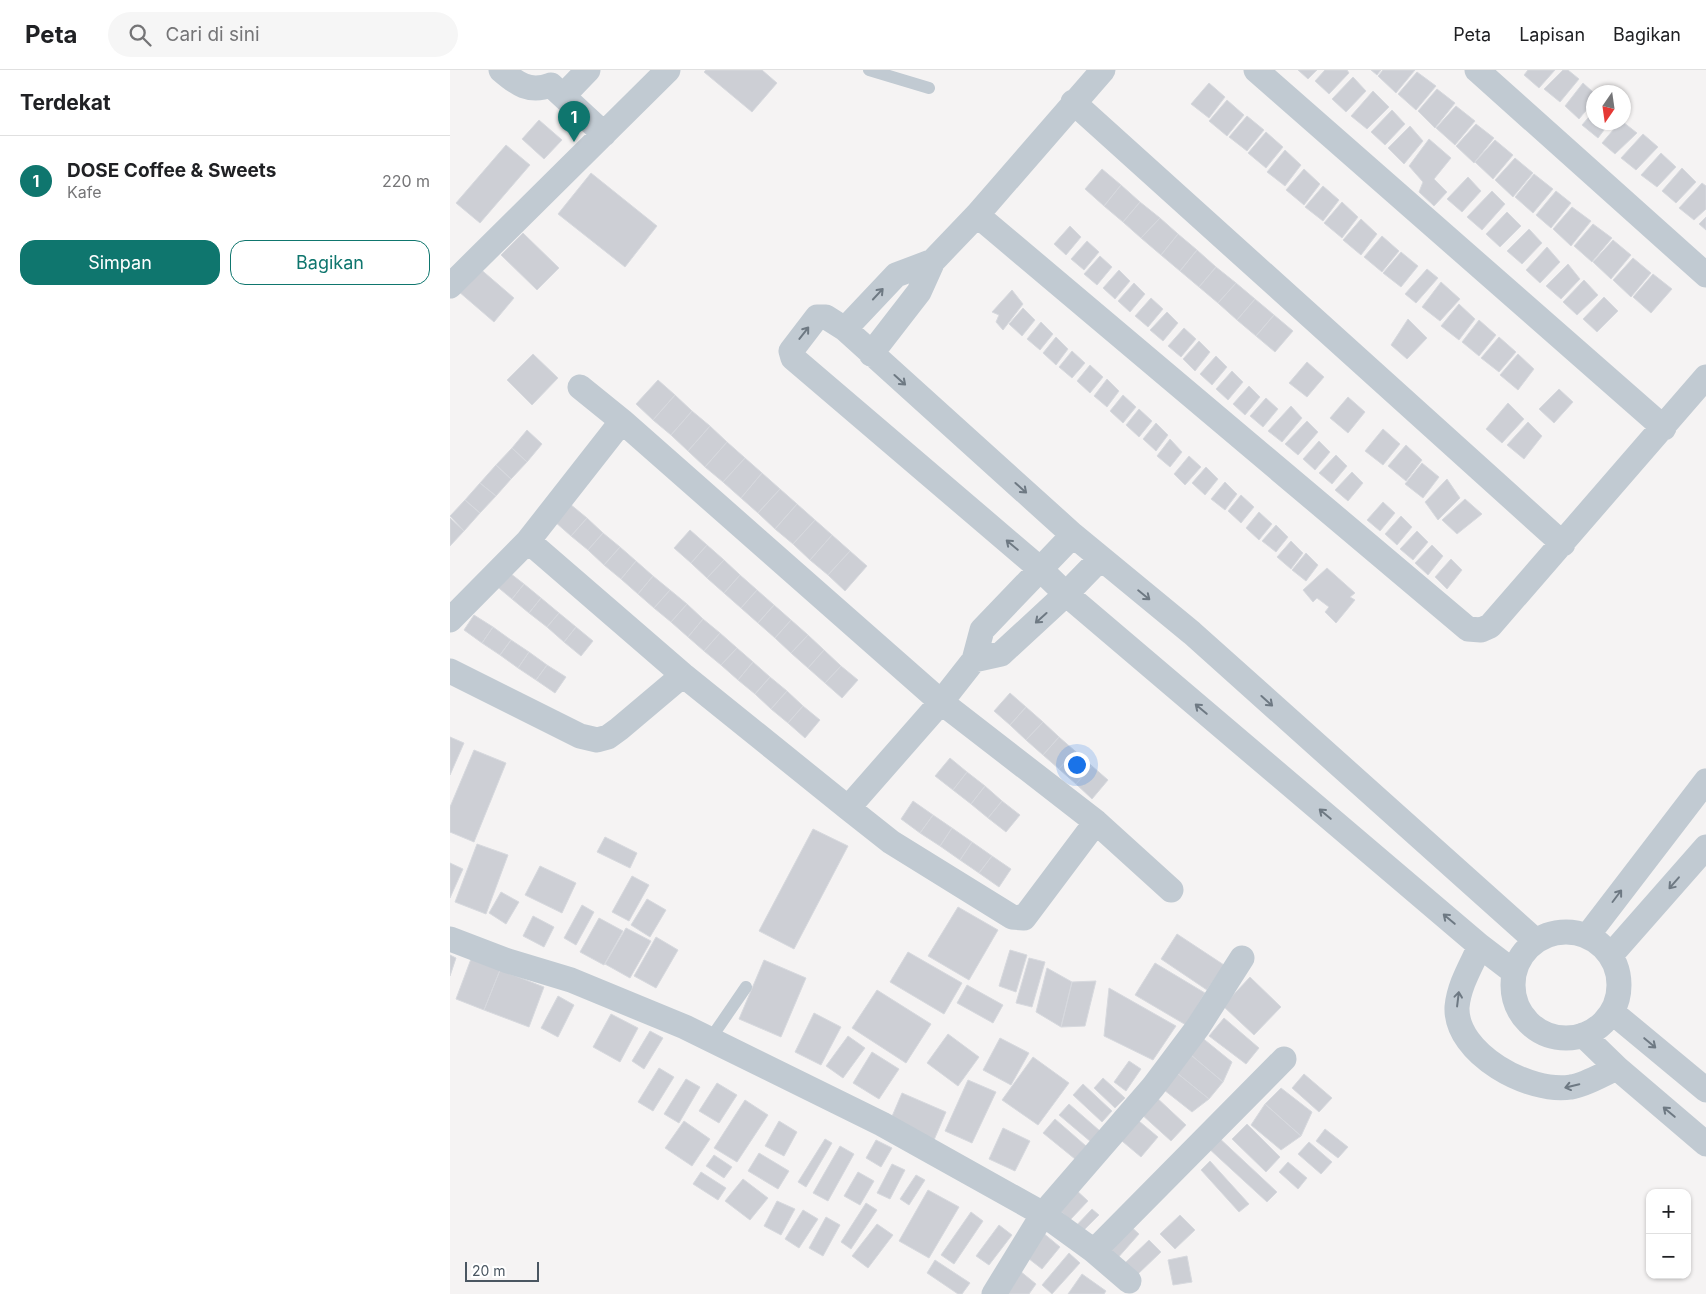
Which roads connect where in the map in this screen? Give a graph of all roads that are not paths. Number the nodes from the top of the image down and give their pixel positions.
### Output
1 (501, 70) edge
2 (588, 70) edge
3 (668, 70) edge
4 (870, 70) edge
5 (1103, 70) edge
6 (1256, 70) edge
7 (1477, 70) edge
8 (555, 84) edge
9 (929, 88) dead end
10 (1073, 102) junction
11 (604, 134) junction
12 (977, 215) junction
13 (933, 261) junction
14 (1706, 274) edge
15 (450, 286) edge
16 (845, 329) junction
17 (871, 354) junction
18 (1706, 377) edge
19 (580, 387) dead end
20 (622, 421) junction
21 (1664, 428) junction
22 (1073, 535) junction
23 (528, 541) junction
24 (1563, 544) junction
25 (1100, 559) junction
26 (1039, 568) junction
27 (1066, 594) junction
28 (450, 620) edge
29 (974, 660) junction
30 (450, 671) edge
31 (682, 675) junction
32 (941, 702) junction
33 (1706, 781) edge
34 (848, 808) junction
35 (1096, 822) junction
36 (1706, 847) edge
37 (1171, 890) dead end
38 (1588, 935) junction
39 (450, 939) edge
40 (1536, 941) junction
41 (1480, 946) junction
42 (1610, 955) junction
43 (1242, 958) dead end
44 (1514, 972) junction
45 (746, 987) dead end
46 (1612, 1012) junction
47 (1583, 1036) junction
48 (711, 1038) junction
49 (1284, 1058) dead end
50 (1617, 1068) junction
51 (1706, 1090) edge
52 (1706, 1144) edge
53 (1042, 1214) junction
54 (1094, 1251) junction
55 (1129, 1282) dead end
56 (994, 1294) edge

1 - 8 street
2 - 8 street
3 - 11 street
4 - 9 lane
5 - 10 street
6 - 21 street
7 - 14 street
8 - 11 street
10 - 12 street
10 - 24 street
11 - 15 street
12 - 13 street
12 - 24 street
16 -> 13 street
13 - 17 street
16 - 17 street
26 -> 16 street
17 -> 22 street
18 - 21 street
19 - 20 street
20 - 23 street
20 - 32 street
21 - 24 street
22 - 25 street
22 - 26 street
23 - 28 street
23 - 31 street
25 - 27 street
25 -> 40 street
26 - 27 street
26 - 29 street
27 -> 29 street
41 -> 27 street
29 - 32 street
30 - 31 street
31 - 34 street
32 - 34 street
32 - 35 street
38 -> 33 street
34 - 35 street
35 - 37 street
36 -> 42 street
38 - 40 street
38 - 42 street
39 - 48 street
40 - 44 street
41 - 44 street
50 -> 41 street
42 - 46 street
43 - 53 street
44 - 47 street
45 - 48 lane
46 - 47 street
46 -> 51 street
47 - 50 street
48 - 53 street
49 - 54 street
52 -> 50 street
53 - 54 street
53 - 56 street
54 - 55 street

